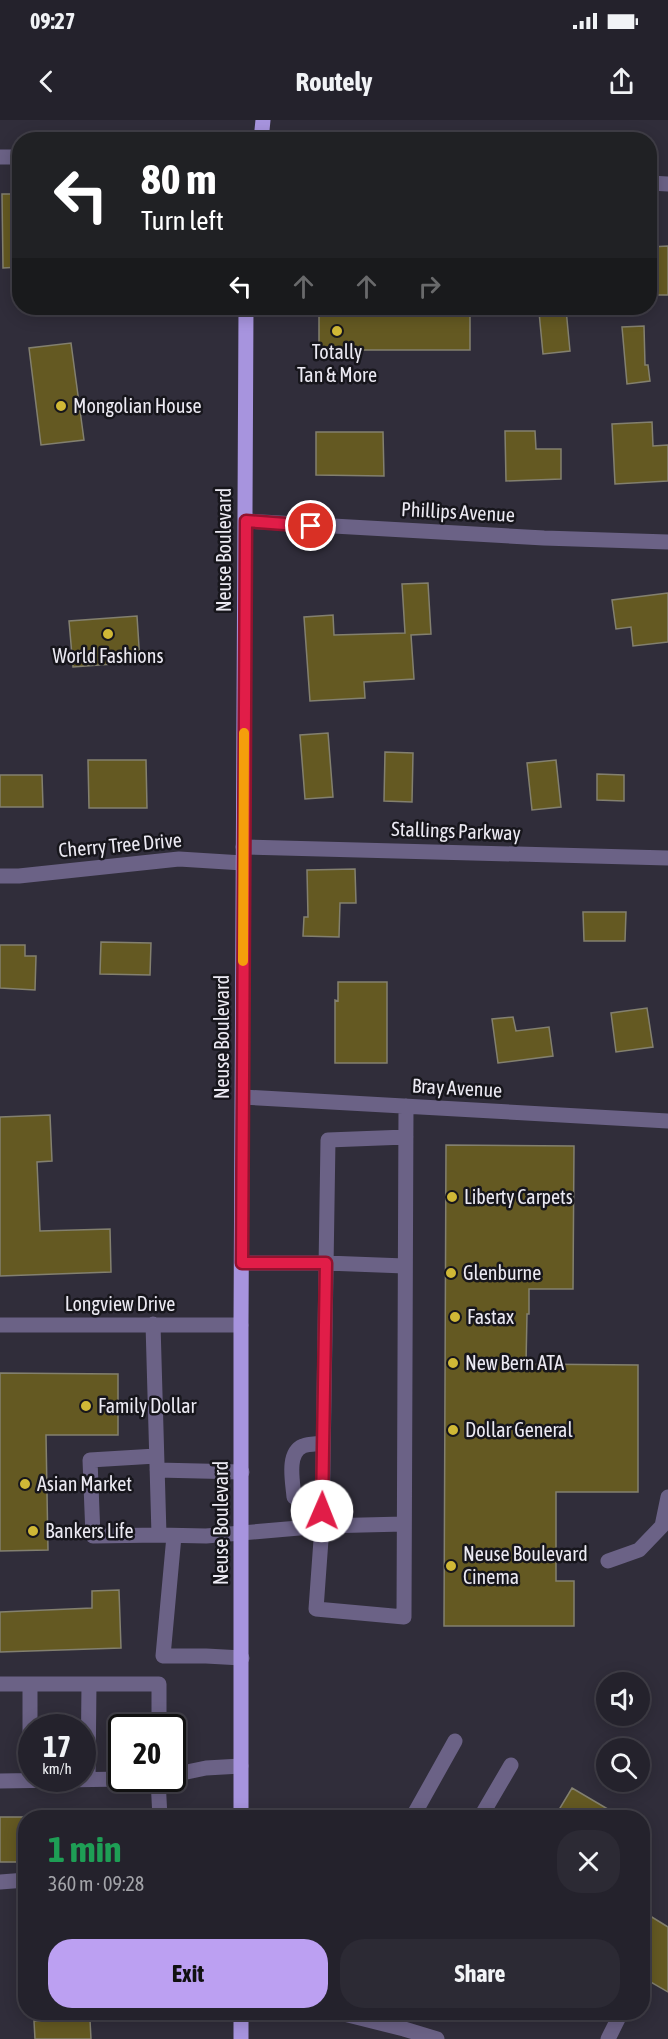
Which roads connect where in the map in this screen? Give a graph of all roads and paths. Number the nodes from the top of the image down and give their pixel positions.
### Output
1 (246, 315) edge
2 (246, 521) junction
3 (668, 542) edge
4 (243, 847) junction
5 (668, 858) edge
6 (243, 863) junction
7 (0, 876) edge
8 (243, 1097) junction
9 (406, 1106) junction
10 (668, 1121) edge
11 (406, 1137) junction
12 (242, 1263) junction
13 (326, 1263) junction
14 (405, 1266) junction
15 (153, 1324) junction
16 (0, 1325) edge
17 (241, 1325) junction
18 (323, 1443) junction
19 (157, 1463) junction
20 (242, 1472) junction
21 (322, 1497) junction
22 (668, 1497) edge
23 (404, 1524) junction
24 (322, 1526) junction
25 (242, 1533) junction
26 (167, 1536) junction
27 (608, 1561) dead end
28 (163, 1656) junction
29 (242, 1659) junction
30 (0, 1684) edge
31 (30, 1684) junction
32 (89, 1684) junction
33 (159, 1684) junction
34 (30, 1714) edge
35 (89, 1714) edge
36 (159, 1714) edge
37 (455, 1741) dead end
38 (511, 1765) dead end
39 (241, 1766) junction
40 (186, 1772) edge
41 (18, 1780) edge
42 (0, 1781) edge
43 (159, 1792) edge
44 (160, 1810) edge
45 (241, 1810) edge
46 (416, 1810) edge
47 (485, 1810) edge
48 (18, 1881) edge
49 (0, 1882) edge
50 (241, 2020) edge
51 (377, 2020) edge
52 (618, 2020) edge
53 (241, 2039) edge
54 (437, 2039) edge
55 (608, 2039) edge

1 - 2 main road, Neuse Boulevard
2 - 3 street, Phillips Avenue
2 - 4 main road, Neuse Boulevard
4 - 5 street, Stallings Parkway
4 - 6 main road, Neuse Boulevard
6 - 7 street, Cherry Tree Drive
6 - 8 main road, Neuse Boulevard
8 - 9 street, Bray Avenue
8 - 12 main road, Neuse Boulevard
9 - 10 street, Bray Avenue
9 - 11 street
11 - 13 street
11 - 14 street
12 - 13 street
12 - 17 main road, Neuse Boulevard
13 - 14 street
13 - 18 street
14 - 23 street
15 - 16 street, Longview Drive
15 - 17 street, Longview Drive
15 - 19 street
17 - 20 main road, Neuse Boulevard
18 - 21 street
18 - 21 street
19 - 20 street
19 - 26 street
19 - 26 street
20 - 25 main road, Neuse Boulevard
21 - 24 street
22 - 27 street
23 - 24 street
23 - 24 street
24 - 25 street
25 - 26 street
25 - 29 main road, Neuse Boulevard
26 - 28 street
28 - 29 street
28 - 33 street
29 - 39 main road, Neuse Boulevard
30 - 31 street
31 - 32 street
31 - 34 street
32 - 33 street
32 - 35 street
33 - 36 street
37 - 46 street
38 - 47 street
39 - 40 street
39 - 45 main road, Neuse Boulevard
41 - 42 street
43 - 44 street
48 - 49 street
50 - 53 main road
51 - 54 street
52 - 55 street

